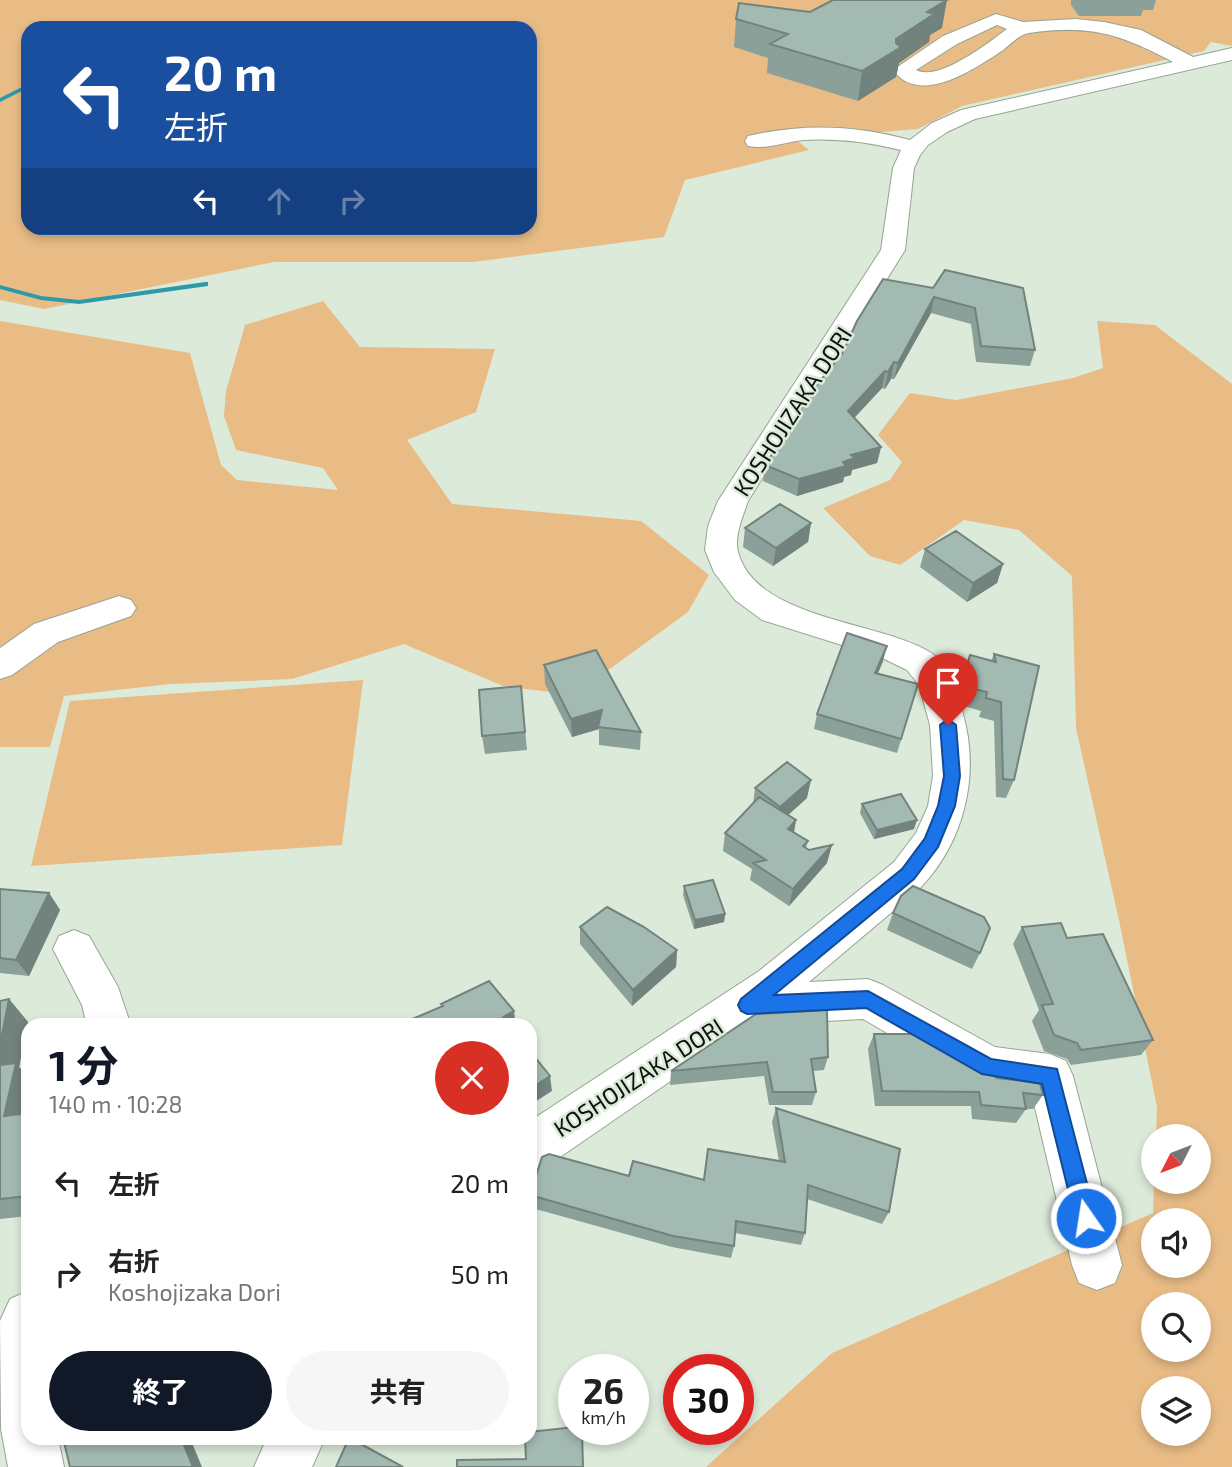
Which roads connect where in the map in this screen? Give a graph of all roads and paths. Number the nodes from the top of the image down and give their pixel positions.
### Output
1 (1021, 28) junction
2 (1232, 54) edge
3 (1188, 62) junction
4 (756, 141) dead end
5 (913, 147) junction
6 (119, 608) dead end
7 (0, 666) edge
8 (74, 949) dead end
9 (747, 1005) junction
10 (106, 1018) edge
11 (537, 1144) edge
12 (1097, 1265) dead end
13 (31, 1445) edge
14 (294, 1445) edge
15 (36, 1467) edge
16 (282, 1467) edge

1 - 1 street
1 - 3 street
2 - 3 street
3 - 5 street
4 - 5 street
5 - 9 street, KOSHOJIZAKA DORI
6 - 7 street
8 - 10 street
9 - 11 street, KOSHOJIZAKA DORI
9 - 12 street
13 - 15 street
14 - 16 street

